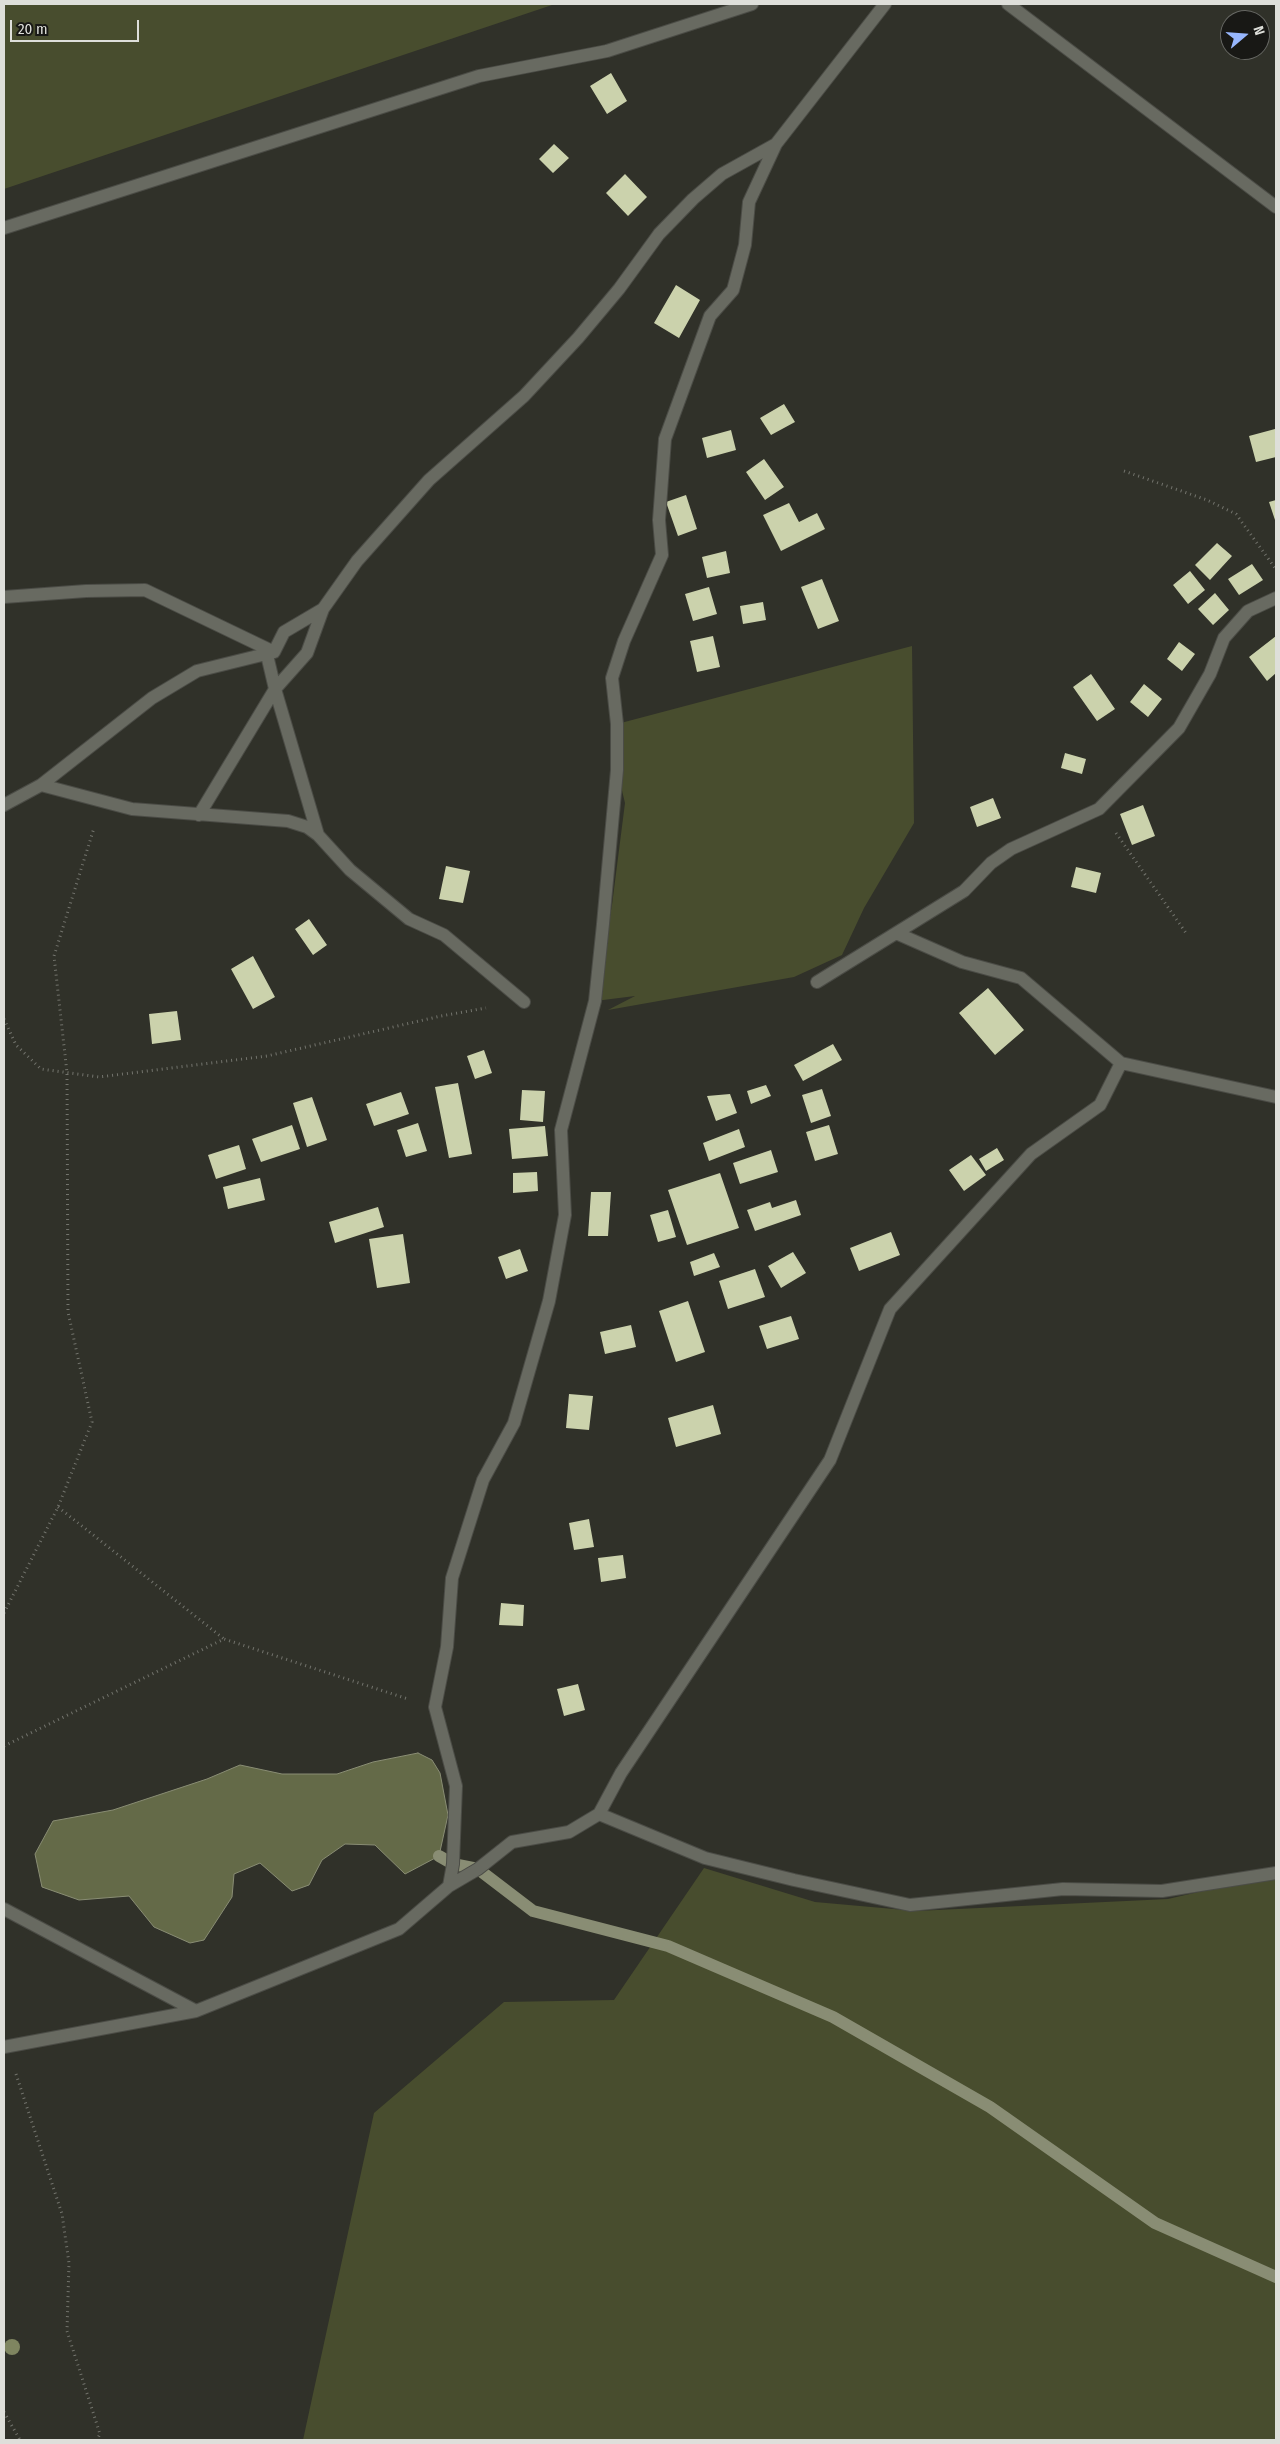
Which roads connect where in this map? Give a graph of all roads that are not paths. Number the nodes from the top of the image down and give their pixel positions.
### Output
1 (752, 4) edge
2 (885, 4) edge
3 (1008, 4) edge
4 (776, 144) junction
5 (1276, 207) edge
6 (4, 228) edge
7 (4, 597) edge
8 (1276, 598) edge
9 (323, 609) junction
10 (271, 654) junction
11 (275, 689) junction
12 (41, 784) junction
13 (4, 804) edge
14 (199, 815) junction
15 (318, 835) junction
16 (896, 933) junction
17 (817, 982) dead end
18 (524, 1002) road end
19 (1122, 1063) junction
20 (1276, 1097) edge
21 (599, 1814) junction
22 (1276, 1873) edge
23 (449, 1886) junction
24 (4, 1909) edge
25 (196, 2011) junction
26 (5, 2047) edge

1 - 6 street
2 - 4 street
3 - 5 street
4 - 9 street
4 - 23 street
7 - 10 street
8 - 16 street
9 - 10 street
9 - 11 street
10 - 11 street
10 - 12 street
11 - 14 street
11 - 15 street
12 - 13 street
12 - 14 street
14 - 15 street
15 - 18 street
16 - 17 street
16 - 19 street
19 - 20 street
19 - 21 street
21 - 22 street
21 - 23 street
23 - 25 street
24 - 25 street
25 - 26 street

